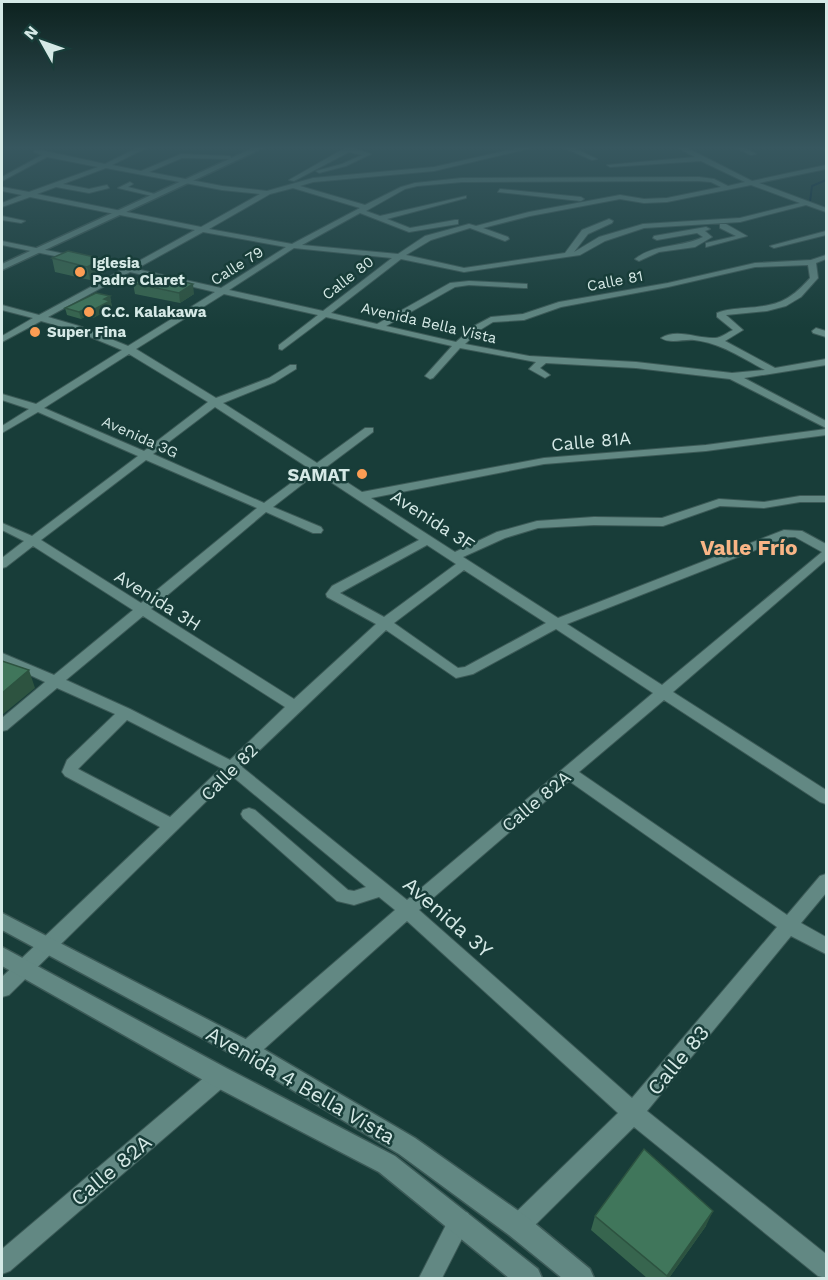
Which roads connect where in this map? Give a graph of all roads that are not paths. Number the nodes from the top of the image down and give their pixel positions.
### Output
1 (91, 208) edge
2 (126, 208) edge
3 (127, 208) edge
4 (240, 208) edge
5 (357, 208) edge
6 (422, 208) edge
7 (566, 208) edge
8 (788, 208) edge
9 (361, 209) junction
10 (116, 213) junction
11 (2, 218) edge
12 (381, 218) junction
13 (740, 220) junction
14 (21, 221) dead end
15 (458, 221) junction
16 (500, 221) junction
17 (609, 221) dead end
18 (723, 226) junction
19 (472, 227) junction
20 (200, 229) junction
21 (699, 231) junction
22 (826, 233) edge
23 (657, 238) dead end
24 (505, 239) dead end
25 (2, 243) edge
26 (709, 245) dead end
27 (293, 246) junction
28 (774, 246) dead end
29 (35, 249) junction
30 (398, 256) junction
31 (567, 256) junction
32 (826, 257) edge
33 (639, 259) dead end
34 (2, 262) edge
35 (812, 262) junction
36 (2, 267) edge
37 (128, 269) junction
38 (524, 286) dead end
39 (222, 291) junction
40 (2, 307) edge
41 (324, 314) junction
42 (38, 316) junction
43 (379, 326) junction
44 (816, 331) dead end
45 (2, 333) edge
46 (826, 334) edge
47 (666, 338) dead end
48 (2, 339) edge
49 (718, 341) junction
50 (458, 345) junction
51 (282, 347) dead end
52 (129, 350) junction
53 (543, 360) junction
54 (826, 362) edge
55 (293, 367) dead end
56 (775, 372) junction
57 (544, 375) dead end
58 (430, 376) dead end
59 (732, 376) junction
60 (2, 397) edge
61 (215, 402) junction
62 (37, 408) junction
63 (826, 425) edge
64 (2, 430) edge
65 (369, 430) dead end
66 (826, 432) edge
67 (145, 456) junction
68 (315, 468) junction
69 (361, 496) junction
70 (826, 500) edge
71 (265, 507) junction
72 (2, 526) edge
73 (317, 530) dead end
74 (428, 540) junction
75 (33, 541) junction
76 (826, 549) edge
77 (826, 554) edge
78 (458, 560) junction
79 (2, 564) edge
80 (140, 610) junction
81 (385, 623) junction
82 (557, 623) junction
83 (2, 657) edge
84 (55, 680) junction
85 (663, 693) junction
86 (296, 706) junction
87 (125, 713) junction
88 (2, 726) edge
89 (233, 768) junction
90 (568, 773) junction
91 (826, 798) edge
92 (249, 813) dead end
93 (173, 826) junction
94 (826, 881) edge
95 (381, 890) junction
96 (407, 910) junction
97 (2, 921) edge
98 (790, 927) junction
99 (49, 945) junction
100 (826, 946) edge
101 (2, 956) edge
102 (23, 968) junction
103 (2, 989) edge
104 (247, 1051) junction
105 (220, 1077) junction
106 (633, 1113) junction
107 (460, 1221) junction
108 (518, 1226) junction
109 (2, 1263) edge
110 (826, 1268) edge
111 (430, 1278) edge
112 (529, 1278) edge
113 (581, 1278) edge

1 - 10 street
2 - 10 main road
3 - 10 main road
4 - 20 street
5 - 9 street
6 - 12 street
7 - 16 street, Calle 80
8 - 13 street
9 - 12 street
9 - 27 street, Calle 79
10 - 20 street
10 - 29 main road
11 - 14 street
12 - 15 street
13 - 18 street
13 - 31 street
15 - 16 street
15 - 19 street
16 - 19 street, Calle 80
17 - 31 street
18 - 21 street
18 - 26 street
19 - 24 street
19 - 30 street, Calle 80
20 - 27 street
20 - 37 street
21 - 23 street
21 - 33 street
22 - 28 street
25 - 29 street, Avenida Bella Vista
27 - 30 street
27 - 39 street, Calle 79
29 - 34 main road
29 - 36 main road
29 - 37 street, Avenida Bella Vista
30 - 31 street
30 - 41 street, Calle 80
32 - 35 street, Calle 81
35 - 49 street
35 - 50 street, Calle 81
37 - 39 street, Avenida Bella Vista
37 - 42 street
38 - 43 street
39 - 41 street, Avenida Bella Vista
39 - 52 street, Calle 79
40 - 42 street, Avenida 3F
41 - 43 street, Avenida Bella Vista
41 - 51 street, Calle 80
42 - 45 street
42 - 48 street
42 - 52 street, Avenida 3F
43 - 50 street, Avenida Bella Vista
44 - 46 street
47 - 49 street
49 - 56 street
50 - 53 street, Avenida Bella Vista
50 - 58 street, Calle 81
52 - 61 street, Avenida 3F
52 - 62 street, Calle 79
53 - 57 street
53 - 59 street, Avenida Bella Vista
54 - 56 street, Avenida Bella Vista
55 - 61 street
56 - 59 street, Avenida Bella Vista
59 - 63 street
60 - 62 street, Avenida 3G
61 - 67 street
61 - 68 street, Avenida 3F
62 - 64 street, Calle 79
62 - 67 street, Avenida 3G
65 - 68 street
66 - 69 street, Calle 81A
67 - 71 street, Avenida 3G
67 - 75 street
68 - 69 street, Avenida 3F
68 - 71 street
69 - 74 street, Avenida 3F
70 - 78 street, Calle 82
71 - 73 street, Avenida 3G
71 - 80 street
72 - 75 street, Avenida 3H
74 - 78 street, Avenida 3F
74 - 81 street
75 - 79 street
75 - 80 street, Avenida 3H
76 - 82 street
77 - 85 street, Calle 82A
78 - 81 street, Calle 82
78 - 82 street, Avenida 3F
80 - 84 street
80 - 86 street, Avenida 3H
81 - 82 street
81 - 86 street, Calle 82
82 - 85 street, Avenida 3F
83 - 84 street, Avenida 3Y
84 - 87 street, Avenida 3Y
84 - 88 street
85 - 90 street, Calle 82A
85 - 91 street, Avenida 3F
86 - 89 street, Calle 82
87 - 89 street, Avenida 3Y
87 - 93 street
89 - 93 street, Calle 82
89 - 95 street, Avenida 3Y
90 - 96 street, Calle 82A
90 - 98 street
92 - 95 street
93 - 99 street, Calle 82
94 - 98 street, Calle 83
95 - 96 street, Avenida 3Y
96 - 104 street, Calle 82A
96 - 106 street, Avenida 3Y
97 - 99 main road, Avenida 4 Bella Vista
98 - 100 street
98 - 106 street, Calle 83
99 - 102 street, Calle 82
99 - 104 main road, Avenida 4 Bella Vista
101 - 102 main road, Avenida 4 Bella Vista
102 - 103 street, Calle 82
102 - 105 main road, Avenida 4 Bella Vista
104 - 108 main road, Avenida 4 Bella Vista
105 - 107 main road, Avenida 4 Bella Vista
105 - 109 street, Calle 82A
106 - 108 street, Calle 83
106 - 110 street, Avenida 3Y
107 - 111 street
107 - 112 main road, Avenida 4 Bella Vista
108 - 113 main road, Avenida 4 Bella Vista

